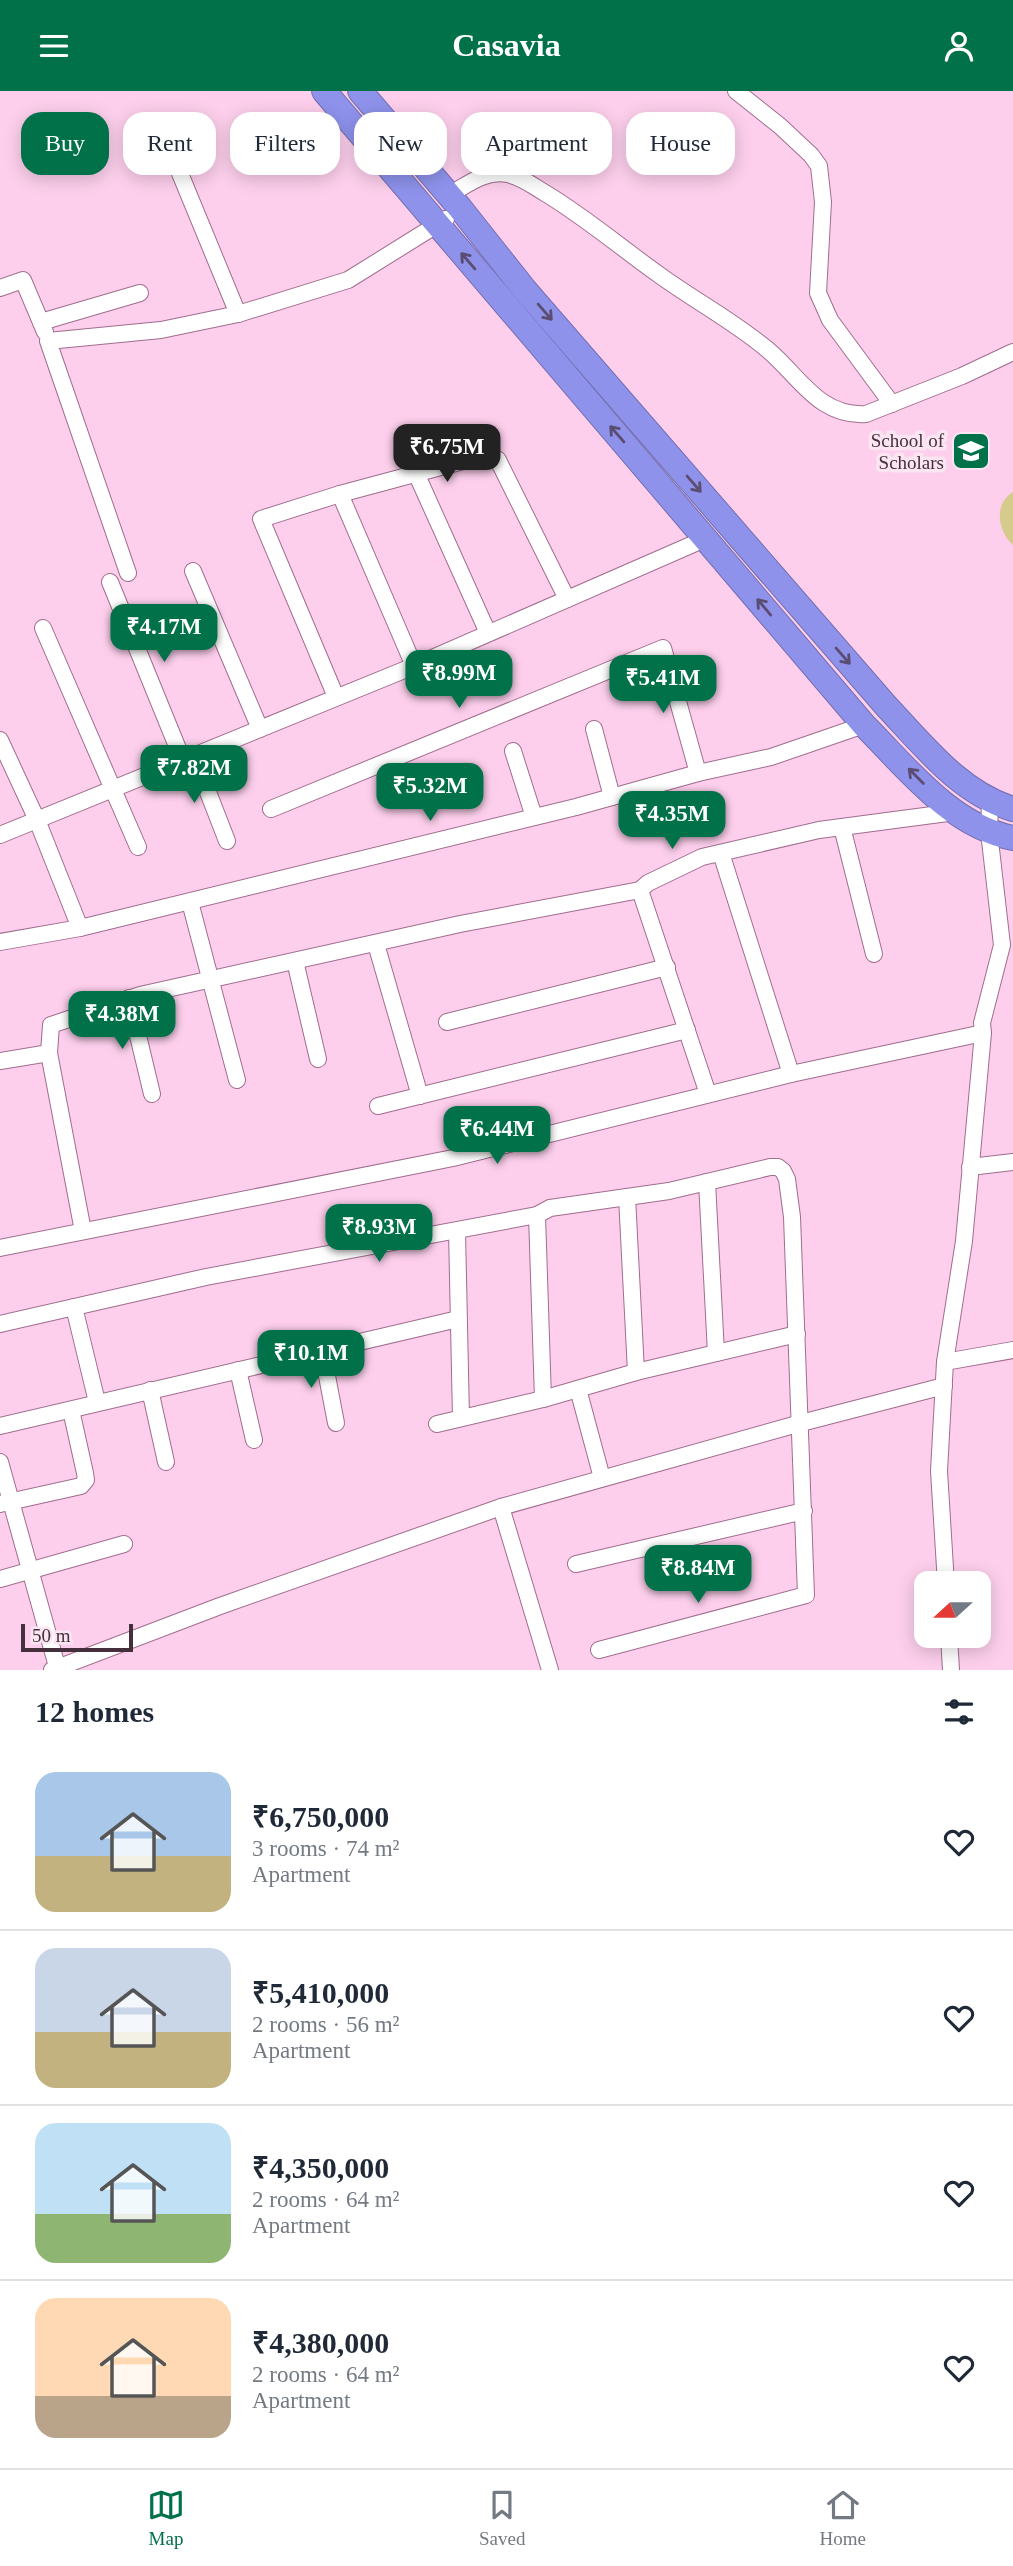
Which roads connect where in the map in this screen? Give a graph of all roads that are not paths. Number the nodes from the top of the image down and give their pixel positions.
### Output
1 (324, 91) edge
2 (360, 91) edge
3 (736, 91) edge
4 (181, 175) edge
5 (454, 202) junction
6 (438, 226) junction
7 (0, 288) edge
8 (140, 293) dead end
9 (238, 314) junction
10 (41, 322) junction
11 (48, 341) junction
12 (1013, 352) edge
13 (892, 404) junction
14 (416, 473) junction
15 (340, 494) junction
16 (706, 538) junction
17 (192, 571) dead end
18 (128, 573) dead end
19 (110, 582) dead end
20 (567, 599) junction
21 (43, 628) dead end
22 (488, 633) junction
23 (414, 666) junction
24 (336, 697) junction
25 (864, 725) junction
26 (260, 729) junction
27 (594, 729) dead end
28 (0, 740) edge
29 (513, 751) dead end
30 (189, 758) junction
31 (698, 773) junction
32 (111, 788) junction
33 (612, 797) junction
34 (1002, 806) edge
35 (271, 809) dead end
36 (955, 812) junction
37 (534, 817) junction
38 (37, 820) junction
39 (842, 827) junction
40 (989, 832) junction
41 (0, 835) edge
42 (1013, 838) edge
43 (227, 841) dead end
44 (138, 847) dead end
45 (722, 853) junction
46 (640, 890) junction
47 (190, 902) junction
48 (80, 928) junction
49 (0, 941) edge
50 (376, 944) junction
51 (1002, 945) junction
52 (874, 954) dead end
53 (295, 961) junction
54 (1013, 962) edge
55 (667, 967) junction
56 (212, 979) junction
57 (128, 999) junction
58 (447, 1022) dead end
59 (687, 1030) junction
60 (983, 1033) junction
61 (49, 1053) junction
62 (318, 1059) dead end
63 (0, 1061) edge
64 (791, 1074) junction
65 (237, 1080) dead end
66 (152, 1094) dead end
67 (708, 1094) junction
68 (420, 1096) junction
69 (378, 1106) dead end
70 (1013, 1161) edge
71 (970, 1167) junction
72 (707, 1182) junction
73 (627, 1197) junction
74 (537, 1215) junction
75 (83, 1231) junction
76 (457, 1231) junction
77 (0, 1248) edge
78 (74, 1307) junction
79 (458, 1319) junction
80 (0, 1324) edge
81 (797, 1334) junction
82 (1013, 1349) edge
83 (322, 1350) junction
84 (716, 1353) junction
85 (945, 1362) junction
86 (238, 1370) junction
87 (636, 1372) junction
88 (944, 1386) junction
89 (578, 1389) junction
90 (150, 1390) junction
91 (543, 1399) junction
92 (97, 1402) junction
93 (71, 1410) junction
94 (461, 1418) junction
95 (335, 1423) dead end
96 (802, 1423) junction
97 (437, 1424) dead end
98 (0, 1426) edge
99 (254, 1440) dead end
100 (0, 1462) edge
101 (166, 1462) dead end
102 (602, 1478) junction
103 (6, 1503) edge
104 (501, 1507) junction
105 (804, 1511) junction
106 (124, 1544) dead end
107 (576, 1565) dead end
108 (30, 1570) junction
109 (945, 1571) edge
110 (0, 1579) edge
111 (950, 1649) edge
112 (599, 1650) dead end
113 (56, 1669) edge
114 (550, 1670) edge
115 (951, 1670) edge

1 - 6 highway
2 - 5 highway
3 - 13 street
4 - 9 street
5 - 6 street
5 - 13 street
5 -> 34 highway
6 - 9 street
16 -> 6 highway
7 - 10 street
8 - 10 street
9 - 11 street
10 - 11 street
11 - 18 street
12 - 13 street
14 - 15 street
14 - 20 street
14 - 22 street
15 - 23 street
15 - 24 street
16 - 20 street
25 -> 16 highway
17 - 26 street
19 - 30 street
20 - 22 street
21 - 32 street
22 - 23 street
23 - 24 street
24 - 26 street
25 - 31 street
36 -> 25 highway
26 - 30 street
27 - 33 street
28 - 38 street
29 - 37 street
30 - 32 street
30 - 43 street
31 - 33 street
31 - 35 street
32 - 38 street
32 - 44 street
33 - 37 street
34 - 40 street
36 - 39 street
36 - 40 highway
37 - 47 street
38 - 41 street
38 - 48 street
39 - 45 street
39 - 52 street
40 - 42 highway
40 - 51 street
45 - 46 street
45 - 64 street
46 - 50 street
46 - 55 street
47 - 48 street
47 - 56 street
48 - 49 street
50 - 53 street
50 - 68 street
51 - 54 street
51 - 60 street
53 - 56 street
53 - 62 street
55 - 58 street
55 - 59 street
56 - 57 street
56 - 65 street
57 - 61 street
57 - 66 street
59 - 67 street
59 - 68 street
60 - 64 street
60 - 71 street
61 - 63 street
61 - 75 street
64 - 67 street
67 - 75 street
68 - 69 street
70 - 71 street
71 - 85 street
72 - 73 street
72 - 81 street
72 - 84 street
73 - 74 street
73 - 87 street
74 - 76 street
74 - 91 street
75 - 77 street
76 - 78 street
76 - 79 street
78 - 80 street
78 - 92 street
79 - 83 street
79 - 94 street
81 - 84 street
81 - 96 street
82 - 85 street
83 - 86 street
83 - 95 street
84 - 87 street
85 - 88 street
86 - 90 street
86 - 99 street
87 - 89 street
88 - 96 street
88 - 109 street
89 - 91 street
89 - 102 street
90 - 92 street
90 - 101 street
91 - 94 street
92 - 93 street
93 - 98 street
93 - 103 street
94 - 97 street
96 - 102 street
96 - 105 street
100 - 103 street
102 - 104 street
103 - 108 street
104 - 113 street
104 - 114 street
105 - 107 street
105 - 112 street
106 - 108 street
108 - 110 street
108 - 113 street
111 - 115 street

